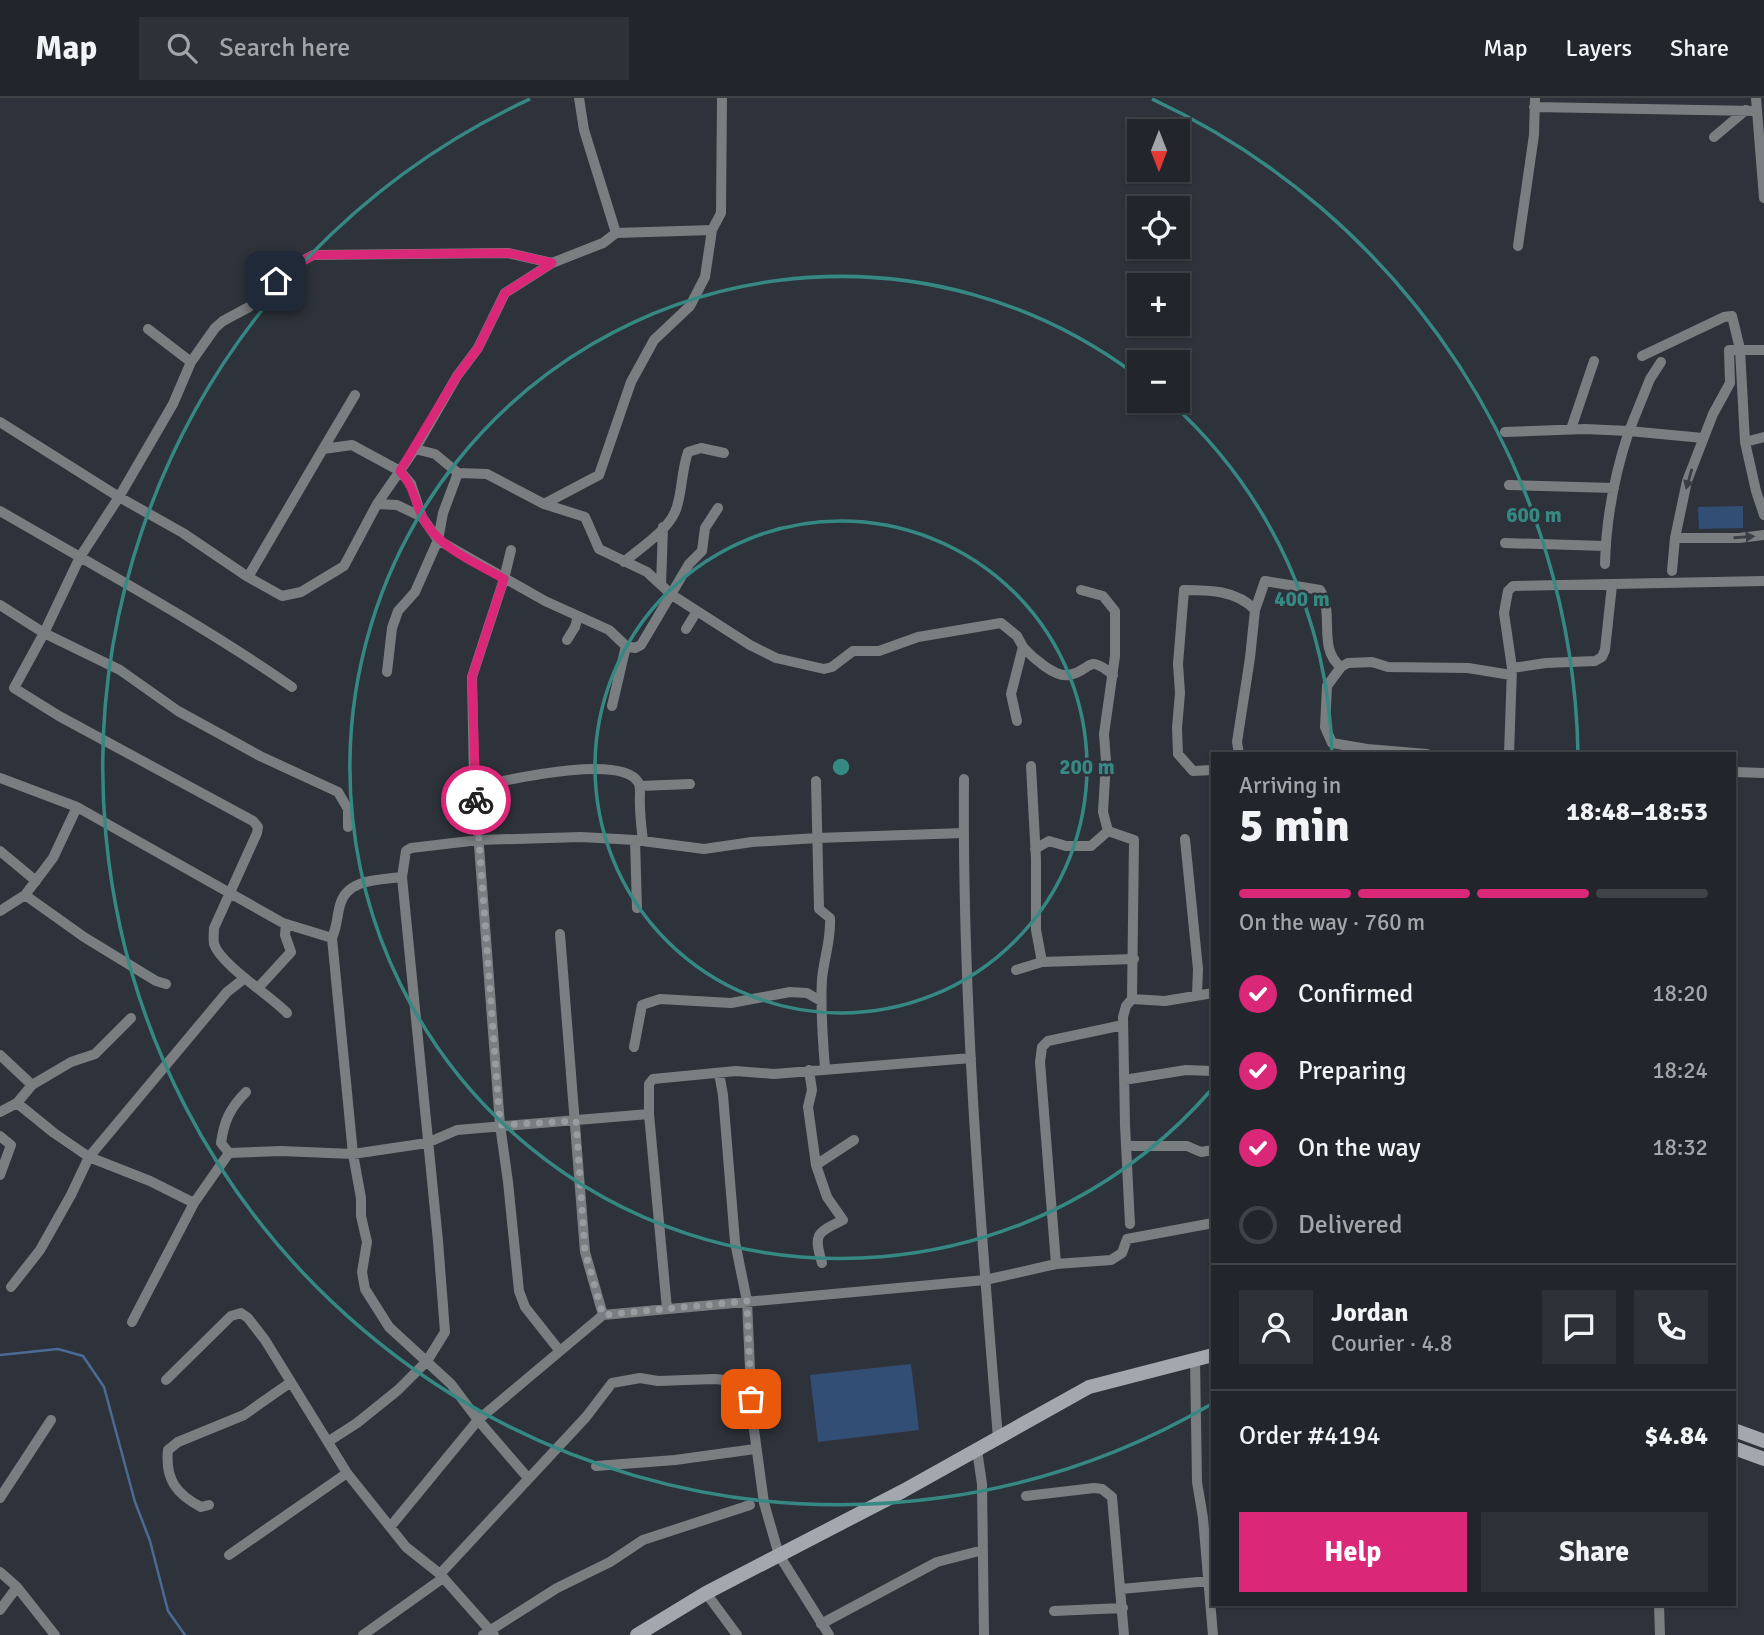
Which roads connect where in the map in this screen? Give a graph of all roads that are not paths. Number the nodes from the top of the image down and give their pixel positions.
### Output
1 (579, 98) edge
2 (722, 98) edge
3 (1756, 98) edge
4 (1534, 102) edge
5 (1750, 110) junction
6 (1714, 137) dead end
7 (1764, 198) edge
8 (712, 230) junction
9 (616, 233) junction
10 (1518, 246) dead end
11 (552, 263) junction
12 (148, 329) dead end
13 (1735, 349) junction
14 (1764, 349) edge
15 (1642, 356) dead end
16 (1594, 360) dead end
17 (191, 362) junction
18 (1661, 362) dead end
19 (1735, 384) junction
20 (355, 395) dead end
21 (0, 422) edge
22 (1572, 429) junction
23 (1629, 431) junction
24 (1505, 432) dead end
25 (1764, 437) edge
26 (1703, 438) junction
27 (1745, 442) junction
28 (323, 449) junction
29 (415, 449) junction
30 (724, 453) dead end
31 (400, 471) junction
32 (458, 473) junction
33 (1509, 485) dead end
34 (1614, 488) junction
35 (119, 497) junction
36 (377, 504) junction
37 (544, 504) junction
38 (718, 508) dead end
39 (0, 511) edge
40 (1764, 516) edge
41 (422, 517) junction
42 (663, 527) junction
43 (1764, 535) edge
44 (1675, 538) junction
45 (438, 540) junction
46 (1505, 543) dead end
47 (1605, 546) junction
48 (511, 550) dead end
49 (80, 557) junction
50 (624, 562) junction
51 (1605, 564) dead end
52 (1672, 571) dead end
53 (248, 577) junction
54 (504, 579) junction
55 (1764, 581) edge
56 (661, 585) junction
57 (1612, 585) junction
58 (1081, 590) dead end
59 (673, 595) junction
60 (0, 605) edge
61 (1255, 610) junction
62 (697, 611) junction
63 (578, 616) junction
64 (686, 629) dead end
65 (44, 633) junction
66 (566, 640) dead end
67 (626, 646) junction
68 (1023, 647) junction
69 (1341, 667) junction
70 (387, 671) dead end
71 (1512, 671) junction
72 (1113, 675) junction
73 (292, 687) dead end
74 (612, 706) dead end
75 (1017, 721) dead end
76 (1239, 752) edge
77 (1401, 752) edge
78 (1509, 752) edge
79 (1031, 766) dead end
80 (1211, 770) edge
81 (1736, 772) edge
82 (1764, 773) edge
83 (0, 778) edge
84 (964, 779) dead end
85 (816, 781) dead end
86 (690, 784) dead end
87 (640, 786) junction
88 (474, 787) junction
89 (78, 807) junction
90 (348, 827) dead end
91 (1108, 831) junction
92 (964, 833) junction
93 (817, 838) junction
94 (1185, 839) dead end
95 (479, 840) junction
96 (639, 841) junction
97 (1035, 849) junction
98 (0, 851) edge
99 (402, 877) junction
100 (36, 881) junction
101 (230, 892) junction
102 (25, 895) junction
103 (637, 908) dead end
104 (0, 911) edge
105 (286, 924) junction
106 (560, 934) dead end
107 (332, 938) junction
108 (1133, 959) junction
109 (1042, 962) junction
110 (1016, 970) dead end
111 (245, 978) junction
112 (166, 984) dead end
113 (258, 988) junction
114 (1211, 993) edge
115 (1197, 994) junction
116 (1132, 999) junction
117 (821, 1001) junction
118 (287, 1013) dead end
119 (131, 1018) dead end
120 (1123, 1025) junction
121 (634, 1047) dead end
122 (0, 1055) edge
123 (971, 1058) junction
124 (825, 1069) junction
125 (808, 1070) junction
126 (1211, 1071) edge
127 (719, 1073) junction
128 (1124, 1080) junction
129 (32, 1085) junction
130 (246, 1092) dead end
131 (17, 1102) junction
132 (0, 1112) edge
133 (649, 1114) junction
134 (576, 1121) junction
135 (500, 1125) junction
136 (0, 1136) edge
137 (854, 1140) dead end
138 (427, 1143) junction
139 (1126, 1146) junction
140 (1211, 1150) edge
141 (229, 1153) junction
142 (353, 1154) junction
143 (89, 1157) junction
144 (816, 1165) junction
145 (0, 1175) edge
146 (194, 1203) junction
147 (1211, 1223) edge
148 (1130, 1224) dead end
149 (822, 1263) dead end
150 (1056, 1264) junction
151 (985, 1280) junction
152 (11, 1287) dead end
153 (747, 1301) junction
154 (667, 1309) junction
155 (603, 1315) junction
156 (132, 1322) dead end
157 (559, 1350) junction
158 (1211, 1356) edge
159 (1195, 1360) junction
160 (427, 1361) junction
161 (166, 1380) dead end
162 (291, 1382) junction
163 (750, 1382) junction
164 (51, 1420) dead end
165 (478, 1420) junction
166 (1736, 1431) edge
167 (998, 1438) junction
168 (329, 1441) junction
169 (1764, 1441) edge
170 (755, 1449) junction
171 (1736, 1449) edge
172 (977, 1450) junction
173 (1764, 1459) edge
174 (596, 1466) dead end
175 (347, 1473) junction
176 (528, 1478) junction
177 (1026, 1496) dead end
178 (0, 1498) edge
179 (209, 1505) dead end
180 (750, 1505) dead end
181 (1208, 1517) edge
182 (391, 1527) junction
183 (983, 1550) junction
184 (229, 1555) dead end
185 (779, 1555) junction
186 (0, 1572) edge
187 (441, 1576) junction
188 (1209, 1581) junction
189 (17, 1587) junction
190 (1121, 1590) junction
191 (706, 1593) junction
192 (1659, 1606) edge
193 (1123, 1608) junction
194 (0, 1610) edge
195 (1054, 1611) dead end
196 (821, 1625) junction
197 (489, 1633) edge
198 (55, 1635) edge
199 (363, 1635) edge
200 (638, 1635) edge
201 (737, 1635) edge
202 (829, 1635) edge
203 (984, 1635) edge
204 (1124, 1635) edge
205 (1213, 1635) edge
206 (1660, 1635) edge

1 - 9 street
2 - 8 street
3 - 5 street
4 - 5 street
4 - 10 street
5 - 6 street
5 - 7 street
8 - 9 street
8 - 37 street
9 - 11 street
11 - 17 street
11 - 29 street
12 - 17 street
13 - 14 street
13 - 15 street
13 - 19 street
16 - 22 street
17 - 35 street
18 - 23 street
19 - 26 street
19 - 27 street
20 - 28 street
21 - 35 street
22 - 23 street
22 - 24 street
23 - 26 street
23 - 34 street
25 - 27 street
26 -> 44 street
27 - 40 street
28 - 31 street
28 - 53 street
29 - 31 street
29 - 32 street
30 - 42 street
31 - 36 street
31 - 41 street
32 - 37 street
32 - 45 street
33 - 34 street
34 - 47 street
35 - 49 street
35 - 53 street
36 - 41 street
36 - 53 street
37 - 50 street
38 - 59 street
39 - 49 street
41 - 45 street
42 - 50 street
42 - 56 street
44 -> 43 street
44 - 52 street
45 - 54 street
45 - 70 street
46 - 47 street
47 - 51 street
48 - 54 street
49 - 65 street
49 - 73 street
50 - 56 street
54 - 63 street
54 - 88 street
55 - 57 street
56 - 59 street
57 - 71 street
57 - 71 street
58 - 72 street
59 - 62 street
59 - 67 street
60 - 65 street
61 - 69 street
61 - 76 street
61 - 80 street
62 - 64 street
62 - 68 street
63 - 66 street
63 - 67 street
65 - 90 street
65 - 101 street
67 - 74 street
68 - 72 street
68 - 75 street
69 - 71 street
69 - 77 street
71 - 78 street
72 - 91 street
79 - 97 street
81 - 82 street
83 - 89 street
84 - 92 street
85 - 93 street
86 - 87 street
87 - 88 street
87 - 96 street
88 - 95 street
89 - 100 street
89 - 101 street
91 - 97 street
91 - 108 street
92 - 93 street
92 - 123 street
93 - 96 street
93 - 117 street
94 - 115 street
95 - 96 street
95 - 99 street
95 - 135 street
96 - 103 street
97 - 109 street
98 - 100 street
99 - 107 street
99 - 138 street
100 - 102 street
101 - 105 street
101 - 111 street
102 - 104 street
102 - 112 street
105 - 107 street
105 - 113 street
106 - 134 street
107 - 142 street
108 - 109 street
108 - 116 street
109 - 110 street
111 - 113 street
111 - 143 street
113 - 118 street
114 - 115 street
115 - 116 street
116 - 120 street
117 - 121 street
117 - 124 street
119 - 129 street
120 - 128 street
120 - 150 street
122 - 129 street
123 - 124 street
123 - 151 street
124 - 125 street
125 - 127 street
125 - 144 street
126 - 128 street
127 - 133 street
127 - 153 street
128 - 139 street
129 - 131 street
130 - 141 street
131 - 132 street
131 - 143 street
133 - 134 street
133 - 154 street
134 - 135 street
134 - 155 street
135 - 138 street
135 - 157 street
136 - 145 street
137 - 144 street
138 - 142 street
138 - 160 street
139 - 140 street
139 - 148 street
141 - 142 street
141 - 146 street
142 - 160 street
143 - 146 street
143 - 152 street
144 - 149 street
146 - 156 street
147 - 150 street
150 - 151 street
151 - 153 street
151 - 167 street
153 - 154 street
153 - 163 street
154 - 155 street
155 - 157 street
157 - 165 street
158 - 159 street
159 - 167 street
159 - 181 street
160 - 165 street
160 - 168 street
161 - 162 street
162 - 168 street
162 - 179 street
163 - 170 street
163 - 176 street
164 - 178 street
165 - 176 street
165 - 182 street
166 - 169 street
167 - 172 street
168 - 175 street
170 - 174 street
170 - 185 street
171 - 173 street
172 - 183 street
172 - 185 street
175 - 182 street
175 - 184 street
176 - 187 street
177 - 190 street
180 - 197 street
181 - 188 street
182 - 187 street
183 - 196 street
183 - 203 street
185 - 191 street
185 - 196 street
186 - 189 street
187 - 197 street
187 - 199 street
188 - 190 street
188 - 205 street
189 - 194 street
189 - 198 street
190 - 193 street
191 - 200 street
191 - 201 street
192 - 206 street
193 - 195 street
193 - 204 street
196 - 202 street

